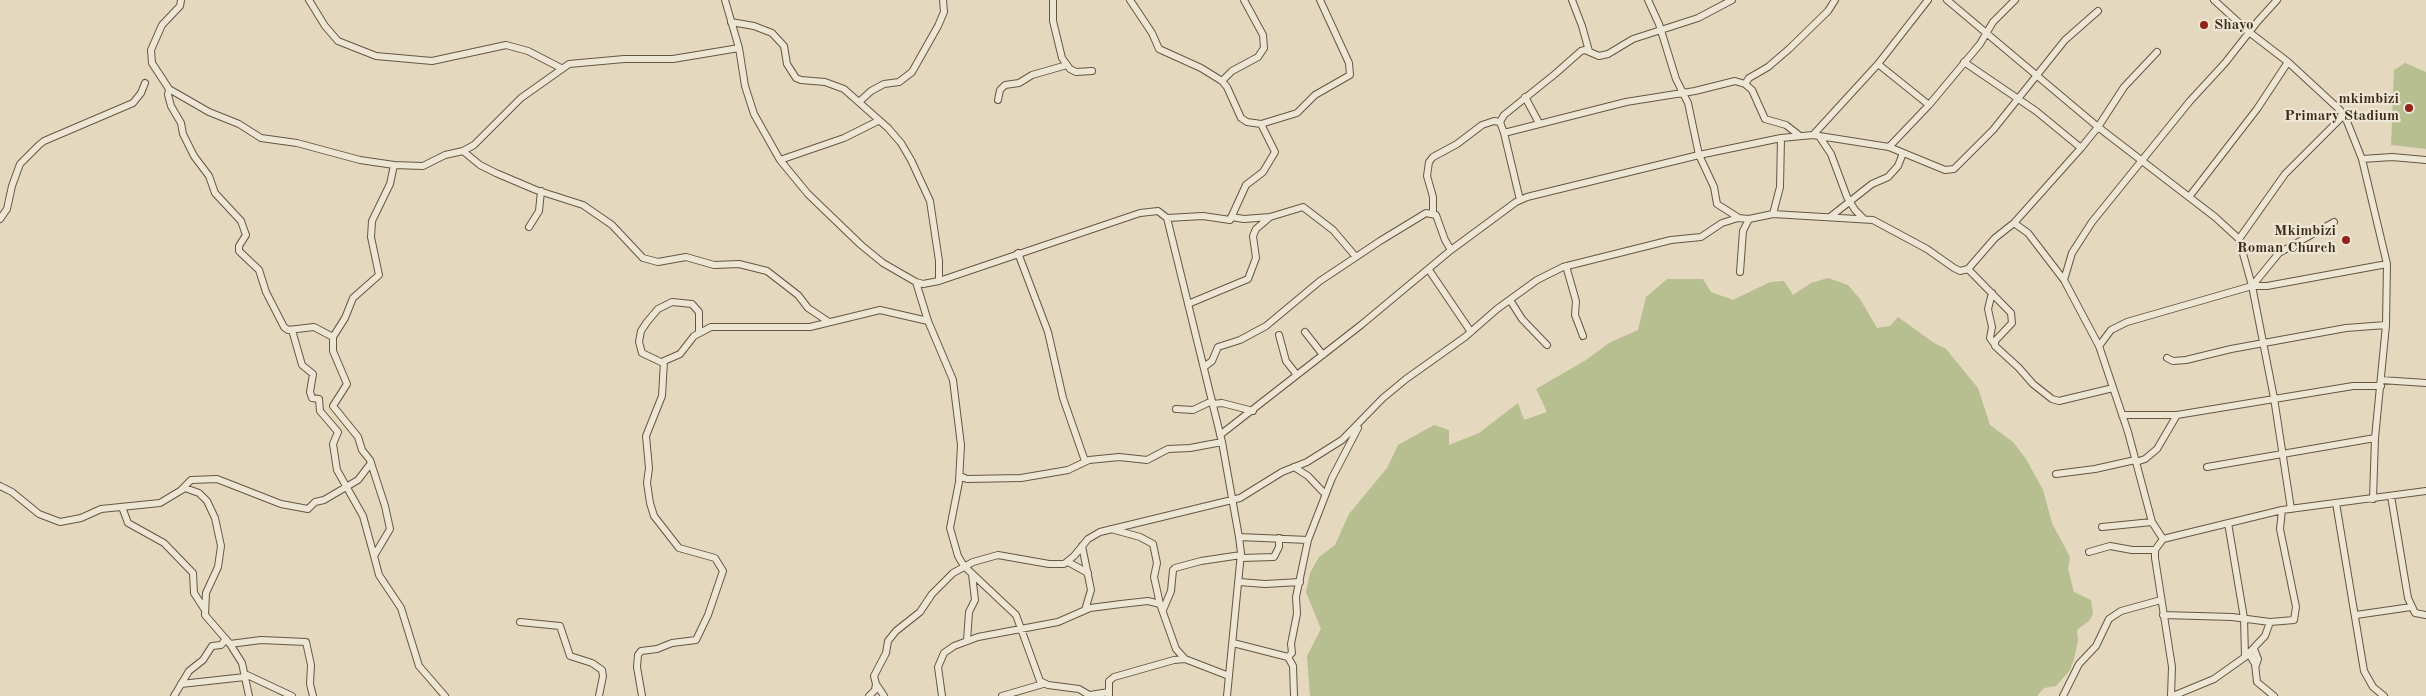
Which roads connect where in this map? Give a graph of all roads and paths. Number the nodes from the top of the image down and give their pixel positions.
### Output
1 (181, 0) edge
2 (308, 0) edge
3 (725, 0) edge
4 (942, 0) edge
5 (1053, 0) edge
6 (1130, 0) edge
7 (1244, 0) edge
8 (1320, 0) edge
9 (1572, 0) edge
10 (1648, 0) edge
11 (1732, 0) edge
12 (1835, 0) edge
13 (1928, 0) edge
14 (1947, 0) edge
15 (2015, 0) edge
16 (2214, 0) edge
17 (2277, 0) edge
18 (1719, 3) edge
19 (2098, 11) dead end
20 (731, 22) junction
21 (1662, 32) junction
22 (2249, 32) junction
23 (1986, 34) junction
24 (739, 48) junction
25 (1589, 51) junction
26 (2157, 52) dead end
27 (1964, 62) junction
28 (2288, 62) junction
29 (1878, 64) junction
30 (1067, 66) junction
31 (561, 68) junction
32 (1092, 71) dead end
33 (2036, 75) junction
34 (1222, 81) junction
35 (146, 82) dead end
36 (1745, 84) junction
37 (169, 89) junction
38 (1684, 93) junction
39 (1525, 97) junction
40 (2019, 99) junction
41 (998, 100) dead end
42 (859, 102) junction
43 (1929, 105) junction
44 (2344, 115) junction
45 (878, 121) junction
46 (1500, 122) junction
47 (1539, 123) junction
48 (1261, 124) junction
49 (2098, 127) junction
50 (1504, 133) junction
51 (1816, 135) junction
52 (1800, 136) junction
53 (1781, 138) junction
54 (1889, 148) junction
55 (2081, 148) junction
56 (463, 151) junction
57 (1903, 153) junction
58 (1699, 155) junction
59 (2362, 159) junction
60 (780, 160) junction
61 (2142, 160) junction
62 (2426, 160) edge
63 (394, 165) junction
64 (541, 191) junction
65 (2189, 197) junction
66 (1520, 200) junction
67 (1850, 203) junction
68 (1433, 213) junction
69 (1773, 214) junction
70 (1231, 217) junction
71 (1270, 217) junction
72 (1167, 218) junction
73 (1739, 218) junction
74 (1829, 218) junction
75 (1864, 218) junction
76 (0, 219) edge
77 (1749, 219) junction
78 (2334, 222) dead end
79 (2014, 223) junction
80 (529, 226) dead end
81 (2239, 239) junction
82 (1452, 250) junction
83 (1018, 253) junction
84 (1356, 257) junction
85 (2387, 264) junction
86 (1566, 266) junction
87 (1968, 269) junction
88 (1429, 270) junction
89 (1740, 272) dead end
90 (2064, 280) junction
91 (940, 281) junction
92 (916, 282) junction
93 (2252, 286) junction
94 (1992, 293) junction
95 (1510, 300) junction
96 (1188, 304) junction
97 (928, 321) junction
98 (829, 322) junction
99 (2386, 326) junction
100 (292, 330) junction
101 (699, 332) junction
102 (1304, 332) dead end
103 (1471, 332) junction
104 (1279, 335) dead end
105 (1583, 336) dead end
106 (333, 337) junction
107 (2263, 343) junction
108 (1547, 345) dead end
109 (1995, 345) junction
110 (2098, 346) junction
111 (1323, 355) junction
112 (2166, 358) dead end
113 (663, 363) junction
114 (1204, 367) junction
115 (1297, 375) junction
116 (2426, 382) edge
117 (2381, 383) junction
118 (2113, 388) junction
119 (2274, 398) junction
120 (1213, 403) junction
121 (1176, 409) dead end
122 (1253, 411) junction
123 (2122, 415) junction
124 (2177, 415) junction
125 (1361, 422) junction
126 (1221, 438) junction
127 (2375, 438) junction
128 (2281, 454) junction
129 (1086, 461) junction
130 (2136, 461) junction
131 (371, 463) junction
132 (1294, 467) junction
133 (2207, 467) dead end
134 (2056, 474) dead end
135 (960, 476) junction
136 (0, 486) edge
137 (347, 488) junction
138 (181, 490) junction
139 (2426, 491) edge
140 (1325, 494) junction
141 (2391, 496) junction
142 (2373, 499) junction
143 (1233, 501) junction
144 (2336, 503) junction
145 (122, 507) junction
146 (2291, 509) junction
147 (2282, 510) junction
148 (2152, 522) junction
149 (2228, 523) junction
150 (2102, 527) dead end
151 (1111, 529) junction
152 (1239, 537) junction
153 (1279, 538) junction
154 (2163, 539) junction
155 (1308, 540) junction
156 (1082, 546) junction
157 (2155, 550) junction
158 (2088, 552) dead end
159 (374, 556) junction
160 (1241, 557) junction
161 (1068, 562) junction
162 (964, 566) junction
163 (1088, 573) junction
164 (972, 574) junction
165 (1239, 582) junction
166 (1300, 582) junction
167 (2161, 600) junction
168 (1160, 604) junction
169 (2411, 607) junction
170 (204, 610) junction
171 (1085, 610) junction
172 (1164, 610) junction
173 (2163, 615) junction
174 (2356, 615) junction
175 (2426, 615) edge
176 (2244, 618) junction
177 (520, 622) dead end
178 (2270, 622) junction
179 (1022, 629) junction
180 (967, 640) junction
181 (228, 642) junction
182 (1233, 643) junction
183 (2249, 653) junction
184 (1288, 657) junction
185 (1185, 659) junction
186 (245, 675) junction
187 (1229, 676) junction
188 (180, 684) junction
189 (876, 684) junction
190 (1043, 684) junction
191 (1228, 693) edge
192 (1109, 694) edge
193 (174, 696) edge
194 (249, 696) edge
195 (292, 696) edge
196 (313, 696) edge
197 (445, 696) edge
198 (599, 696) edge
199 (642, 696) edge
200 (869, 696) edge
201 (884, 696) edge
202 (942, 696) edge
203 (1002, 696) edge
204 (1090, 696) edge
205 (1235, 696) edge
206 (1294, 696) edge
207 (2063, 696) edge
208 (2172, 696) edge
209 (2274, 696) edge
210 (2384, 696) edge

1 - 37 street
2 - 31 street
3 - 20 street
4 - 42 street
5 - 30 street
6 - 34 street
7 - 34 street
8 - 48 street
9 - 25 street
10 - 21 street
11 - 18 street
12 - 36 street
13 - 29 street
14 - 23 street
15 - 23 street
16 - 22 street
17 - 22 street
18 - 21 street
19 - 33 street
20 - 24 street
20 - 42 street
21 - 25 street
21 - 38 street
22 - 28 street
22 - 61 street
23 - 27 street
23 - 33 street
24 - 31 street
24 - 60 street
25 - 39 street
26 - 49 street
27 - 40 street
27 - 43 street
28 - 44 street
28 - 65 street
29 - 43 street
29 - 51 street
30 - 32 street
30 - 41 street
31 - 56 street
33 - 40 street
33 - 49 street
34 - 48 street
35 - 76 street
36 - 38 street
36 - 52 street
37 - 63 street
37 - 100 street
38 - 47 street
38 - 58 street
39 - 46 street
39 - 47 street
40 - 55 street
40 - 57 street
42 - 45 street
43 - 54 street
44 - 59 street
44 - 81 street
45 - 60 street
45 - 91 street
46 - 50 street
46 - 68 street
47 - 50 street
48 - 70 street
49 - 55 street
49 - 61 street
50 - 66 street
51 - 52 street
51 - 54 street
51 - 67 street
52 - 53 street
53 - 58 street
53 - 69 street
54 - 57 street
55 - 79 street
56 - 63 street
56 - 64 street
57 - 67 street
58 - 66 street
58 - 73 street
59 - 62 street
59 - 85 street
60 - 92 street
61 - 65 street
61 - 90 street
63 - 106 street
64 - 80 street
64 - 98 street
65 - 81 street
66 - 82 street
67 - 74 street
67 - 75 street
68 - 82 street
68 - 84 street
69 - 74 street
69 - 77 street
70 - 71 street
70 - 72 street
71 - 84 street
71 - 96 street
72 - 83 street
72 - 96 street
73 - 77 street
73 - 86 street
74 - 75 street
75 - 87 street
77 - 89 street
78 - 93 street
79 - 87 street
79 - 90 street
81 - 93 street
82 - 88 street
83 - 91 street
83 - 129 street
84 - 114 street
85 - 93 street
85 - 99 street
86 - 95 street
86 - 105 street
87 - 94 street
88 - 103 street
88 - 111 street
90 - 110 street
91 - 92 street
92 - 97 street
93 - 107 street
93 - 110 street
94 - 109 street
94 - 109 street
95 - 103 street
95 - 108 street
96 - 114 street
97 - 98 street
97 - 135 street
98 - 101 street
99 - 107 street
99 - 117 street
100 - 106 street
100 - 137 street
101 - 113 street
101 - 113 street
102 - 111 street
103 - 125 street
104 - 115 street
106 - 131 street
107 - 112 street
107 - 119 street
109 - 118 street
110 - 118 street
111 - 115 street
113 - 199 street
114 - 120 street
115 - 122 street
116 - 117 street
117 - 119 street
117 - 127 street
118 - 123 street
119 - 124 street
119 - 128 street
120 - 121 street
120 - 122 street
120 - 126 street
122 - 126 street
123 - 124 street
123 - 130 street
124 - 130 street
125 - 132 street
125 - 140 street
126 - 129 street
126 - 143 street
127 - 128 street
127 - 142 street
128 - 133 street
128 - 146 street
129 - 135 street
130 - 134 street
130 - 148 street
131 - 137 street
131 - 159 street
132 - 140 street
132 - 143 street
135 - 162 street
136 - 145 street
137 - 138 street
137 - 159 street
138 - 145 street
138 - 170 street
139 - 141 street
140 - 155 street
141 - 142 street
141 - 169 street
142 - 144 street
143 - 151 street
143 - 152 street
144 - 146 street
144 - 174 street
145 - 170 street
146 - 147 street
147 - 149 street
147 - 178 street
148 - 150 street
148 - 154 street
149 - 154 street
149 - 176 street
151 - 156 street
151 - 168 street
152 - 153 street
152 - 160 street
153 - 155 street
153 - 160 street
154 - 157 street
155 - 166 street
156 - 161 street
156 - 163 street
157 - 158 street
157 - 167 street
159 - 197 street
160 - 165 street
160 - 172 street
161 - 162 street
161 - 163 street
162 - 164 street
162 - 189 street
163 - 171 street
164 - 179 street
164 - 180 street
165 - 166 street
165 - 182 street
166 - 184 street
167 - 173 street
167 - 207 street
168 - 171 street
168 - 172 street
169 - 174 street
169 - 175 street
170 - 181 street
171 - 179 street
172 - 185 street
173 - 176 street
173 - 208 street
174 - 210 street
176 - 178 street
176 - 183 street
177 - 198 street
178 - 183 street
179 - 180 street
179 - 190 street
180 - 202 street
181 - 186 street
181 - 188 street
181 - 196 street
182 - 184 street
182 - 187 street
183 - 208 street
183 - 209 street
184 - 206 street
185 - 187 street
185 - 192 street
186 - 188 street
186 - 194 street
186 - 195 street
187 - 191 street
188 - 193 street
189 - 200 street
189 - 201 street
190 - 203 street
190 - 204 street
191 - 205 street
192 - 204 street

